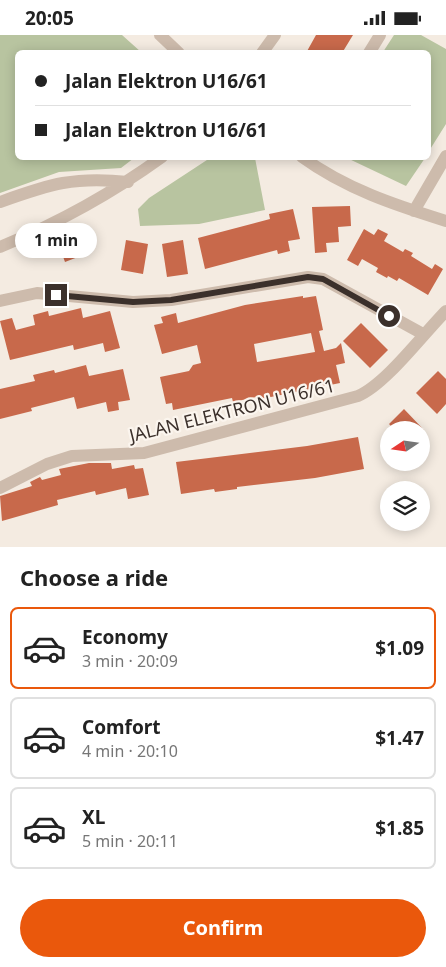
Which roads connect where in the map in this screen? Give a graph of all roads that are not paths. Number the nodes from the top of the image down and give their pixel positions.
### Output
1 (160, 35) edge
2 (275, 35) edge
3 (380, 35) edge
4 (176, 50) edge
5 (264, 50) edge
6 (372, 50) edge
7 (446, 156) edge
8 (158, 160) edge
9 (307, 160) edge
10 (128, 181) junction
11 (0, 202) edge
12 (414, 211) junction
13 (446, 221) edge
14 (0, 247) edge
15 (0, 301) edge
16 (446, 311) edge
17 (423, 334) junction
18 (0, 488) edge

1 - 4 street
2 - 5 street
3 - 6 street
7 - 12 street
8 - 10 street
9 - 12 street
10 - 11 street
10 - 14 street
12 - 13 street
15 - 17 street
16 - 17 street, JALAN ELEKTRON U16/61
17 - 18 street, JALAN ELEKTRON U16/61

